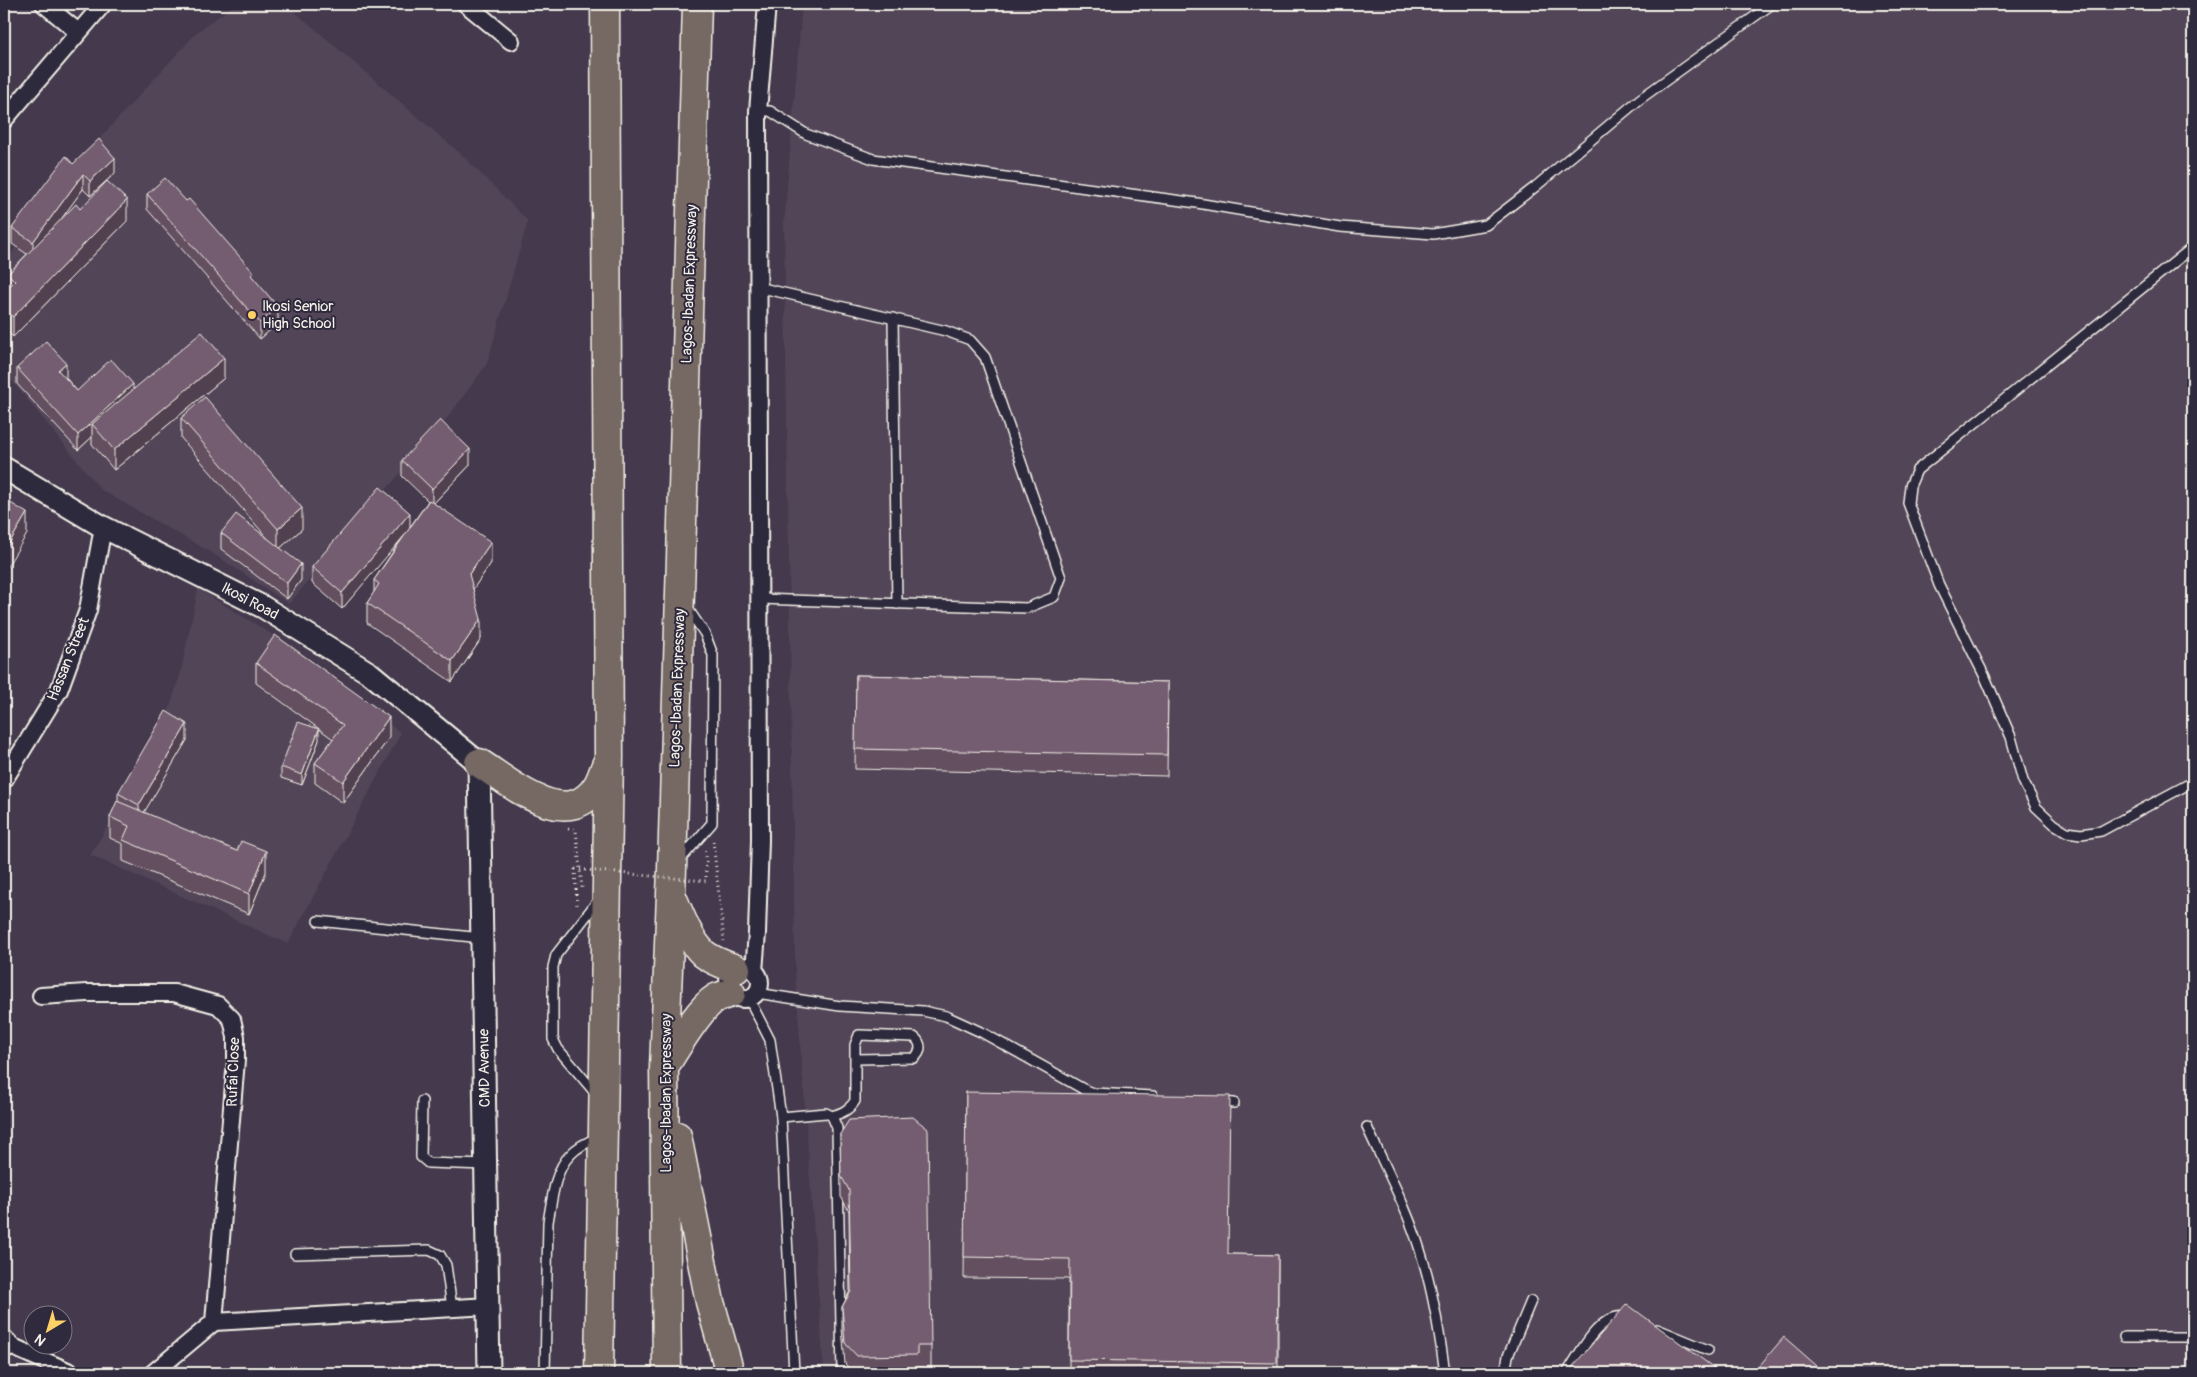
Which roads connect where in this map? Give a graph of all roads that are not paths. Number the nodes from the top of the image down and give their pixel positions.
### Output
1 (44, 4) edge
2 (103, 4) edge
3 (466, 4) edge
4 (605, 4) edge
5 (697, 4) edge
6 (767, 4) edge
7 (1772, 4) edge
8 (78, 32) junction
9 (511, 41) dead end
10 (758, 111) junction
11 (4, 120) edge
12 (2193, 247) edge
13 (758, 287) junction
14 (893, 318) junction
15 (4, 468) edge
16 (103, 527) junction
17 (680, 596) junction
18 (760, 599) junction
19 (897, 604) junction
20 (609, 756) junction
21 (479, 762) junction
22 (4, 780) edge
23 (2187, 785) dead end
24 (672, 869) junction
25 (606, 889) junction
26 (671, 896) junction
27 (318, 921) dead end
28 (482, 938) junction
29 (745, 985) junction
30 (41, 996) dead end
31 (856, 1059) junction
32 (664, 1068) junction
33 (1161, 1096) edge
34 (1207, 1100) edge
35 (422, 1101) dead end
36 (603, 1102) junction
37 (1234, 1103) dead end
38 (781, 1116) junction
39 (832, 1116) junction
40 (1367, 1127) dead end
41 (603, 1136) junction
42 (486, 1165) junction
43 (296, 1254) dead end
44 (1531, 1301) dead end
45 (489, 1306) junction
46 (452, 1308) junction
47 (1632, 1320) edge
48 (214, 1322) junction
49 (1649, 1326) edge
50 (2193, 1336) edge
51 (2124, 1337) dead end
52 (4, 1338) edge
53 (1708, 1350) dead end
54 (72, 1373) edge
55 (153, 1373) edge
56 (489, 1373) edge
57 (545, 1373) edge
58 (599, 1373) edge
59 (667, 1373) edge
60 (730, 1373) edge
61 (794, 1373) edge
62 (842, 1373) edge
63 (1445, 1373) edge
64 (1505, 1373) edge
65 (1567, 1373) edge

1 - 8 street
2 - 8 street
3 - 9 street
4 - 20 highway
5 - 17 highway, Lagos-Ibadan Expressway
6 - 10 street
7 - 10 lane
8 - 11 street
10 - 13 street
12 - 23 lane
13 - 14 lane
13 - 18 street
14 - 19 lane
14 - 19 lane
15 - 16 street, Ikosi Road
16 - 21 street, Ikosi Road
16 - 22 street, Hassan Street
17 - 24 highway, Lagos-Ibadan Expressway
17 - 24 lane
18 - 19 lane
18 - 29 street
20 - 21 highway
20 - 25 highway
21 - 28 street, CMD Avenue
24 - 26 highway, Lagos-Ibadan Expressway
25 - 36 highway
25 - 36 lane
26 - 29 highway
26 - 32 highway, Lagos-Ibadan Expressway
27 - 28 lane
28 - 42 street, CMD Avenue
29 - 32 highway
29 - 33 lane
29 - 38 lane
30 - 48 street, Rufai Close
31 - 31 lane
31 - 39 lane
32 - 59 highway, Lagos-Ibadan Expressway
32 - 60 highway
34 - 37 lane
35 - 42 lane
36 - 41 highway
38 - 39 lane
38 - 61 lane
39 - 62 lane
40 - 63 lane
41 - 57 lane
41 - 58 highway
42 - 45 street, CMD Avenue
43 - 46 lane
44 - 64 lane
45 - 46 street
45 - 56 street, CMD Avenue
46 - 48 street
47 - 65 lane
48 - 55 street
49 - 53 lane
50 - 51 lane
52 - 54 street

